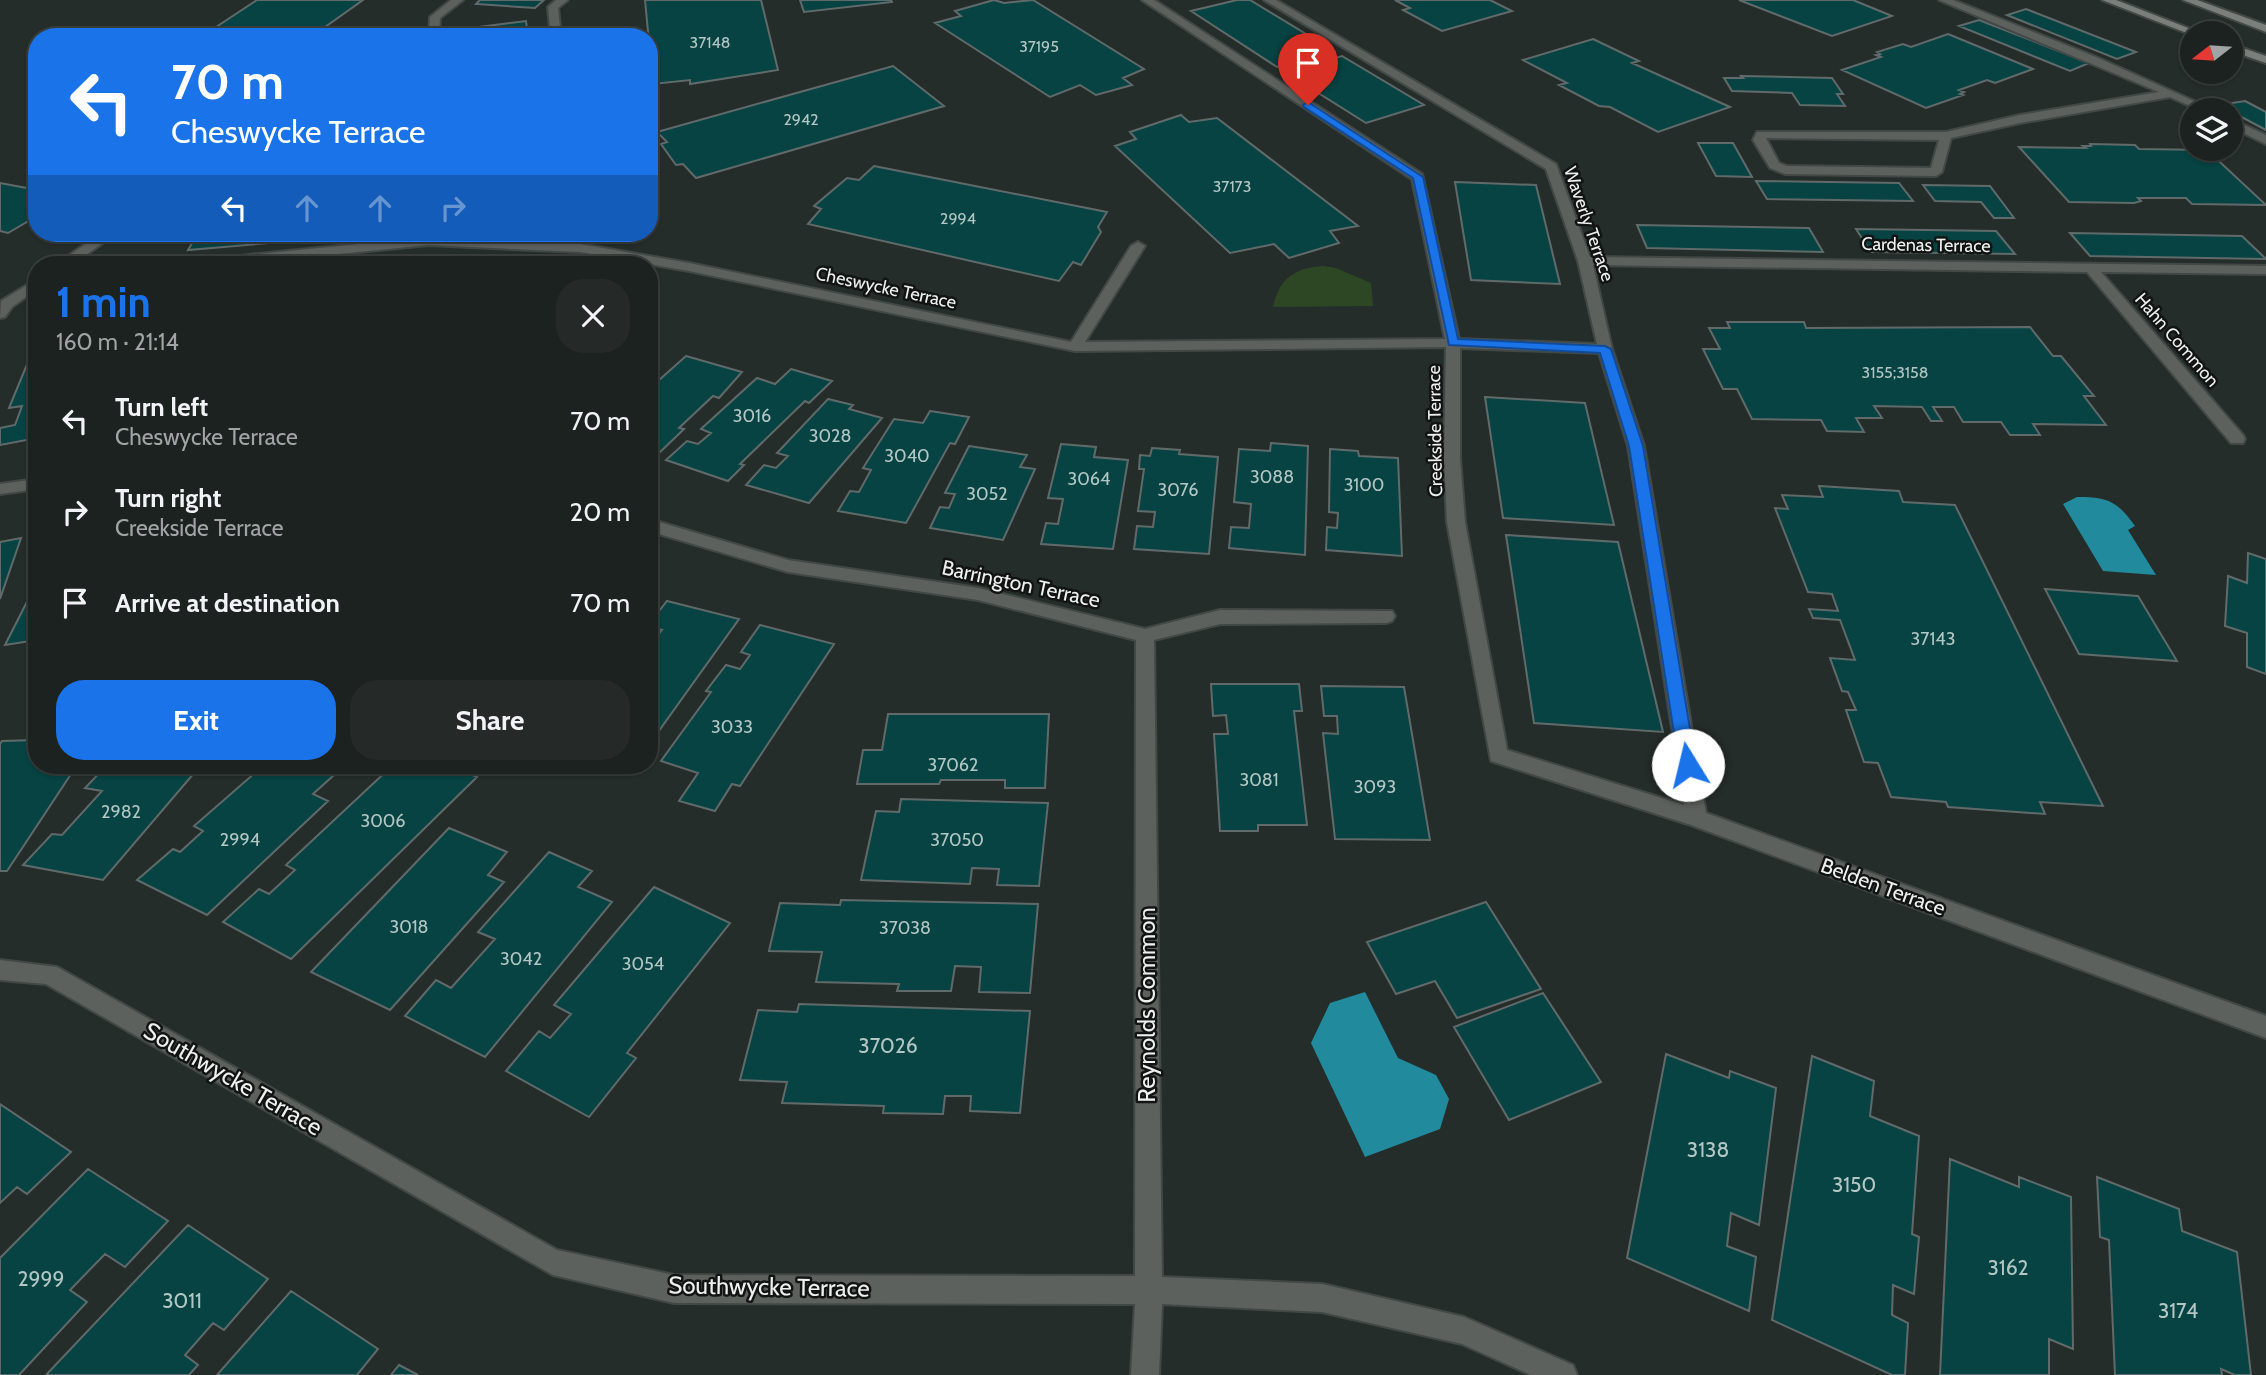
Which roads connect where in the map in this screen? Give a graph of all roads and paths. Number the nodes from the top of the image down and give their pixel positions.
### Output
1 (458, 0) edge
2 (563, 0) edge
3 (1147, 0) edge
4 (1269, 0) edge
5 (1944, 0) edge
6 (2107, 0) edge
7 (2188, 0) edge
8 (2180, 27) edge
9 (2265, 27) edge
10 (434, 28) edge
11 (555, 28) edge
12 (2244, 52) edge
13 (2266, 60) edge
14 (2170, 94) junction
15 (2180, 98) edge
16 (2243, 128) edge
17 (1946, 136) junction
18 (2266, 140) edge
19 (97, 242) edge
20 (386, 242) edge
21 (497, 242) edge
22 (579, 242) edge
23 (1139, 246) dead end
24 (580, 248) junction
25 (76, 256) edge
26 (269, 256) edge
27 (626, 256) edge
28 (1585, 261) junction
29 (658, 262) edge
30 (2089, 266) junction
31 (2266, 270) edge
32 (28, 289) edge
33 (0, 314) edge
34 (1453, 343) junction
35 (1075, 346) junction
36 (1605, 349) junction
37 (2237, 439) dead end
38 (28, 485) edge
39 (0, 489) edge
40 (658, 528) edge
41 (1386, 616) dead end
42 (1144, 636) junction
43 (1498, 755) joint
44 (1696, 818) junction
45 (0, 970) edge
46 (2266, 1027) edge
47 (1149, 1290) junction
48 (1145, 1375) edge
49 (1563, 1375) edge

1 - 10 street
2 - 11 street
3 - 34 street, Creekside Terrace
4 - 28 street, Waverly Terrace
5 - 14 street
6 - 8 main road
7 - 9 main road
12 - 13 main road
14 - 15 street
14 - 17 street
16 - 18 street
17 - 17 street
19 - 25 street
20 - 26 street, Cheswycke Terrace
21 - 24 street, Cheswycke Terrace
22 - 24 street
23 - 35 street
24 - 27 street, Cheswycke Terrace
28 - 30 street, Cardenas Terrace
28 - 36 street, Waverly Terrace
29 - 35 street, Cheswycke Terrace
30 - 31 street, Cardenas Terrace
30 - 37 street, Hahn Common
32 - 33 street
34 - 35 street, Cheswycke Terrace
34 - 36 street, Cheswycke Terrace
34 - 43 street, Creekside Terrace
36 - 44 street, Waverly Terrace
38 - 39 street
40 - 42 street, Barrington Terrace
41 - 42 street, Barrington Terrace
42 - 47 street, Reynolds Common
43 - 44 street, Belden Terrace
44 - 46 street, Belden Terrace
45 - 47 street, Southwycke Terrace
47 - 48 street, Reynolds Common
47 - 49 street, Southwycke Terrace

